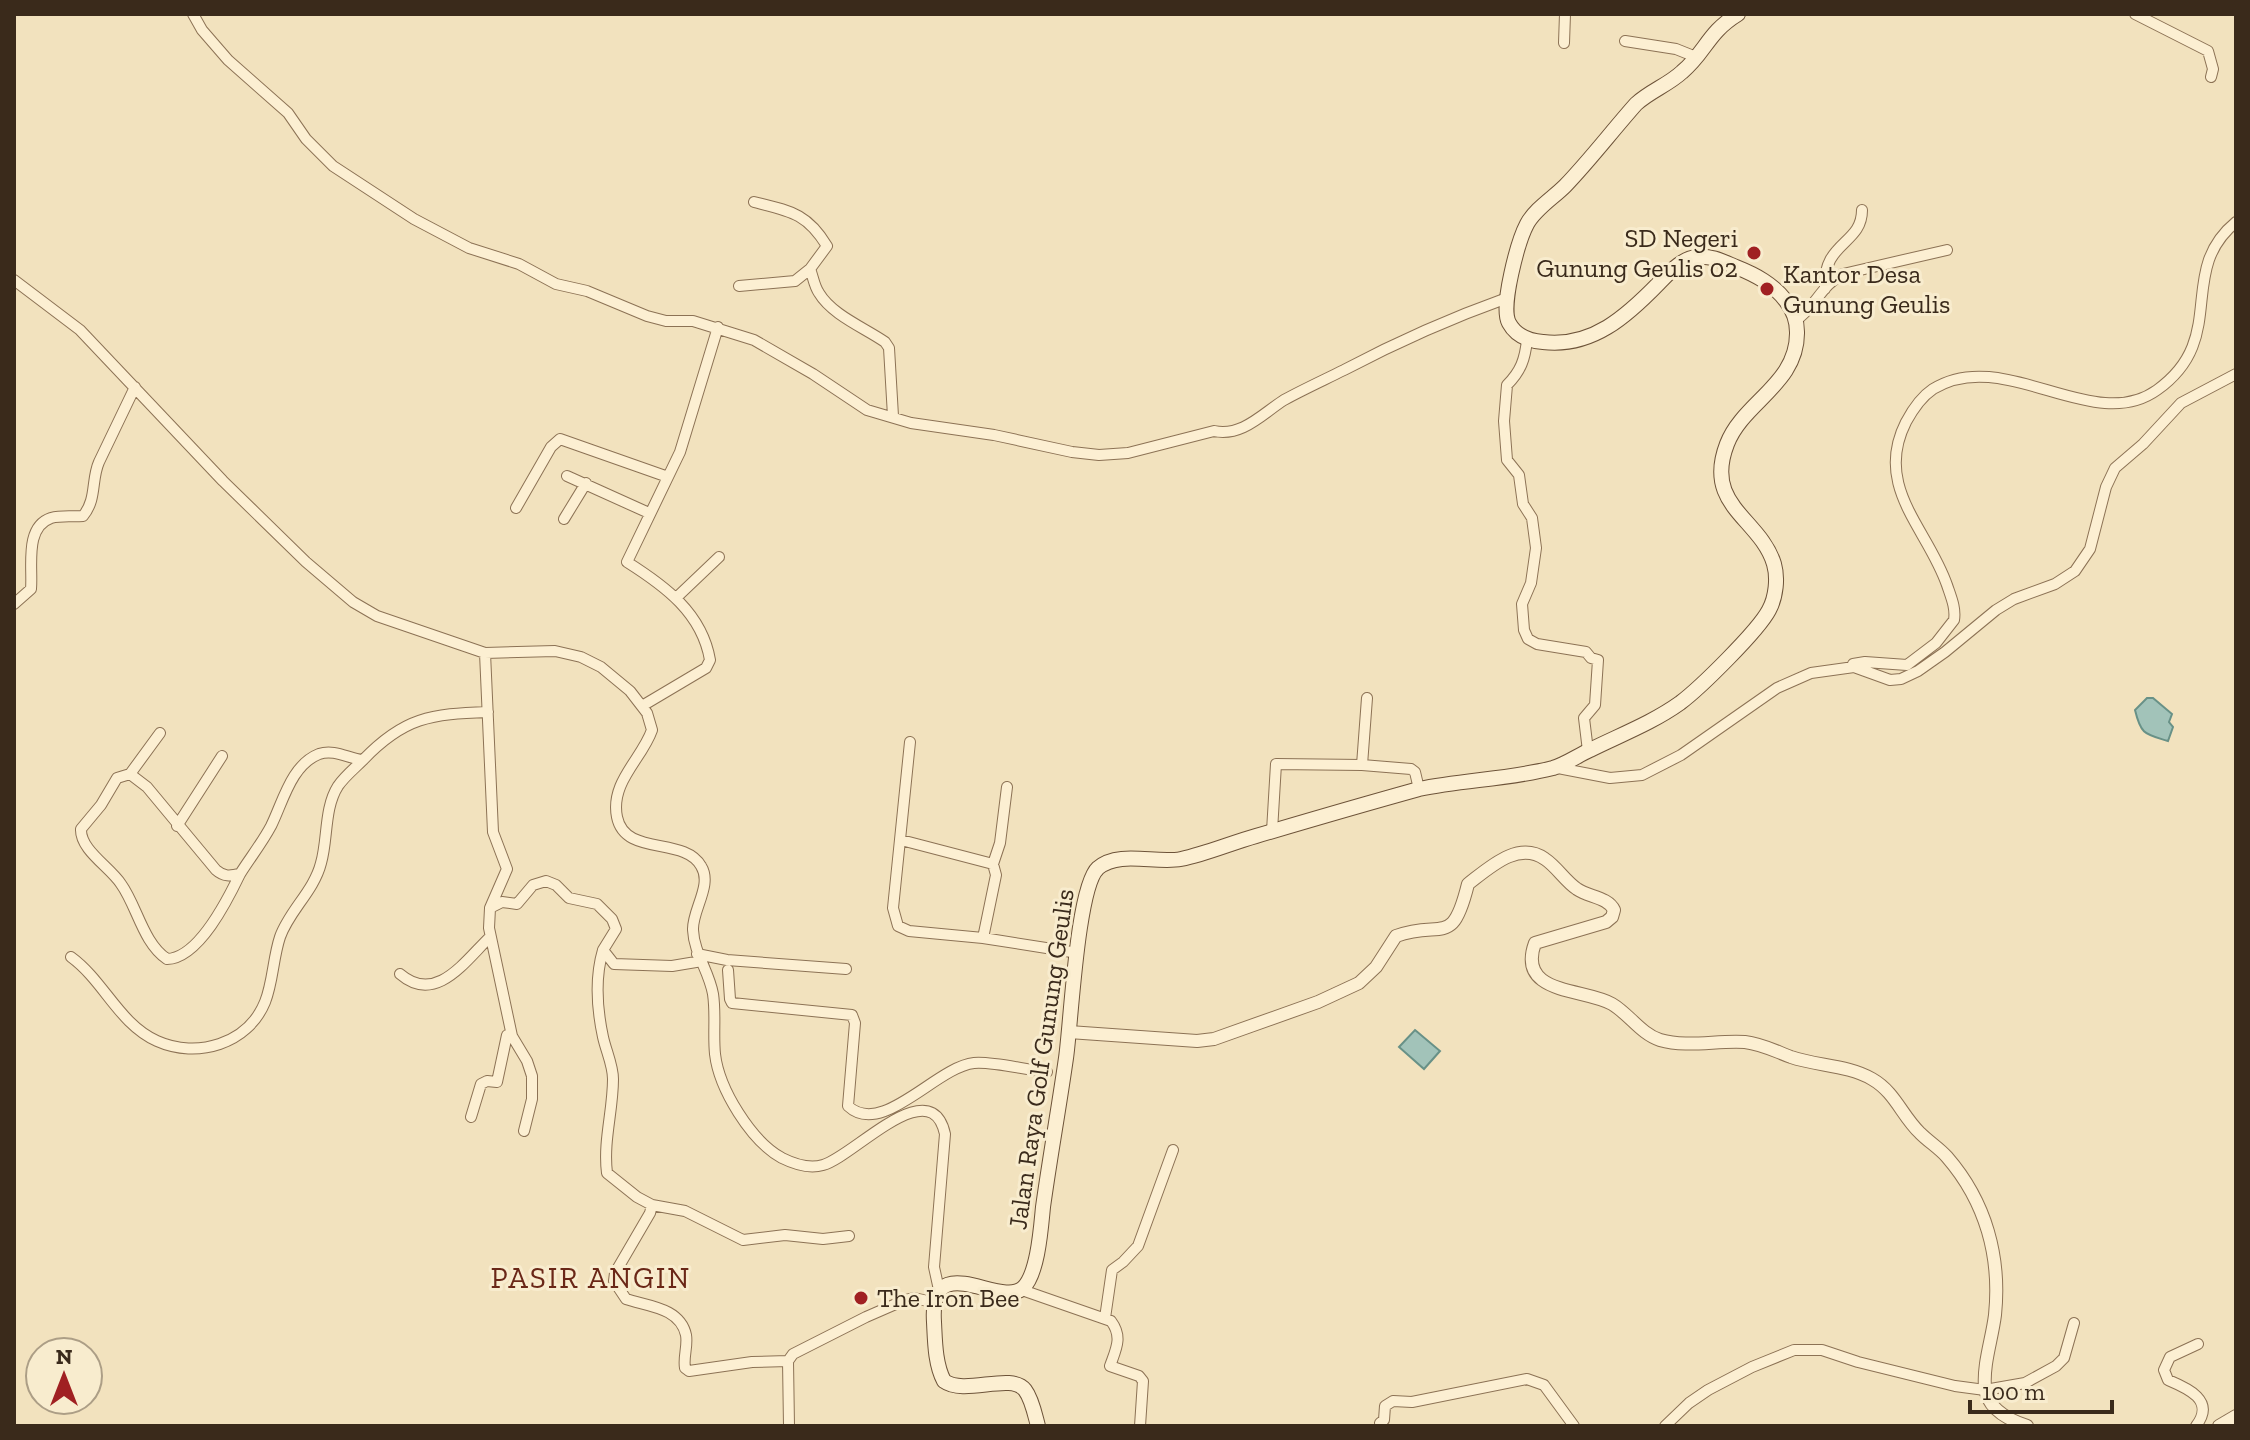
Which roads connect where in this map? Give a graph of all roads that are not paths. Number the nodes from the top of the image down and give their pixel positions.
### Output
1 (193, 14) edge
2 (1565, 14) edge
3 (1738, 14) edge
4 (2135, 14) edge
5 (1625, 41) dead end
6 (1564, 43) dead end
7 (1696, 57) junction
8 (2211, 77) dead end
9 (754, 202) dead end
10 (1862, 210) dead end
11 (2236, 222) edge
12 (1947, 250) dead end
13 (810, 269) junction
14 (14, 280) edge
15 (739, 286) dead end
16 (1825, 289) junction
17 (1507, 298) junction
18 (1796, 320) junction
19 (718, 327) junction
20 (1527, 340) junction
21 (2236, 374) edge
22 (135, 387) junction
23 (893, 416) junction
24 (567, 476) dead end
25 (668, 477) junction
26 (586, 483) junction
27 (516, 508) dead end
28 (649, 513) junction
29 (564, 519) dead end
30 (719, 557) dead end
31 (677, 597) junction
32 (14, 604) edge
33 (485, 653) junction
34 (1843, 667) junction
35 (1367, 698) dead end
36 (642, 706) junction
37 (488, 712) junction
38 (160, 733) dead end
39 (910, 742) dead end
40 (1588, 751) junction
41 (222, 756) dead end
42 (362, 760) junction
43 (1362, 765) junction
44 (1554, 768) junction
45 (130, 774) junction
46 (1007, 787) dead end
47 (1419, 789) junction
48 (177, 826) junction
49 (1272, 831) junction
50 (901, 840) junction
51 (993, 864) junction
52 (240, 874) junction
53 (490, 908) junction
54 (490, 937) junction
55 (983, 938) junction
56 (603, 950) junction
57 (1078, 953) junction
58 (71, 957) dead end
59 (700, 957) junction
60 (846, 969) dead end
61 (728, 970) dead end
62 (400, 974) dead end
63 (1069, 1032) junction
64 (511, 1033) junction
65 (1047, 1072) dead end
66 (913, 1094) junction
67 (918, 1110) junction
68 (471, 1117) dead end
69 (524, 1131) dead end
70 (1173, 1150) dead end
71 (652, 1205) junction
72 (849, 1236) dead end
73 (1022, 1290) junction
74 (936, 1296) junction
75 (1105, 1318) junction
76 (2074, 1323) dead end
77 (2198, 1344) dead end
78 (788, 1361) junction
79 (1985, 1390) junction
80 (2236, 1416) edge
81 (1380, 1423) dead end
82 (789, 1426) edge
83 (1038, 1426) edge
84 (1140, 1426) edge
85 (1574, 1426) edge
86 (1665, 1426) edge
87 (2027, 1426) edge
88 (2196, 1426) edge
89 (2219, 1426) edge

1 - 19 street
2 - 6 street
3 - 7 main road
4 - 8 street
5 - 7 street
7 - 17 main road
9 - 13 street
10 - 16 street
11 - 34 street
12 - 16 street
13 - 15 street
13 - 23 street
14 - 22 street
16 - 18 street
17 - 20 main road
17 - 23 street
18 - 20 main road
18 - 40 main road, Jalan Raya Golf Gunung Geulis
19 - 23 street
19 - 25 street
20 - 40 street
21 - 34 street
22 - 32 street
22 - 33 street
24 - 26 street
25 - 27 street
25 - 28 street
26 - 28 street
26 - 29 street
28 - 31 street
30 - 31 street
31 - 36 street
33 - 36 street
33 - 37 street
34 - 44 street
35 - 43 street
36 - 59 street
37 - 42 street
37 - 53 street
38 - 45 street
39 - 50 street
40 - 44 main road, Jalan Raya Golf Gunung Geulis
41 - 48 street
42 - 52 street
42 - 58 street
43 - 47 street
43 - 49 street
44 - 47 main road, Jalan Raya Golf Gunung Geulis
45 - 48 street
45 - 52 street
46 - 51 street
47 - 49 main road, Jalan Raya Golf Gunung Geulis
48 - 52 street
49 - 57 main road, Jalan Raya Golf Gunung Geulis
50 - 51 street
50 - 55 street
51 - 55 street
53 - 54 street
53 - 56 street
54 - 62 street
54 - 64 street
55 - 57 street
56 - 59 street
56 - 71 street
57 - 63 main road, Jalan Raya Golf Gunung Geulis
59 - 60 street
59 - 67 street
61 - 66 street
63 - 73 main road, Jalan Raya Golf Gunung Geulis
63 - 79 street
64 - 68 street
64 - 69 street
65 - 66 street
66 - 67 street
67 - 74 street
70 - 75 street
71 - 72 street
71 - 78 street
73 - 74 main road
73 - 75 street
74 - 78 street
74 - 83 main road
75 - 84 street
76 - 79 street
77 - 88 street
78 - 82 street
79 - 86 street
79 - 87 street
80 - 89 street
81 - 85 street

